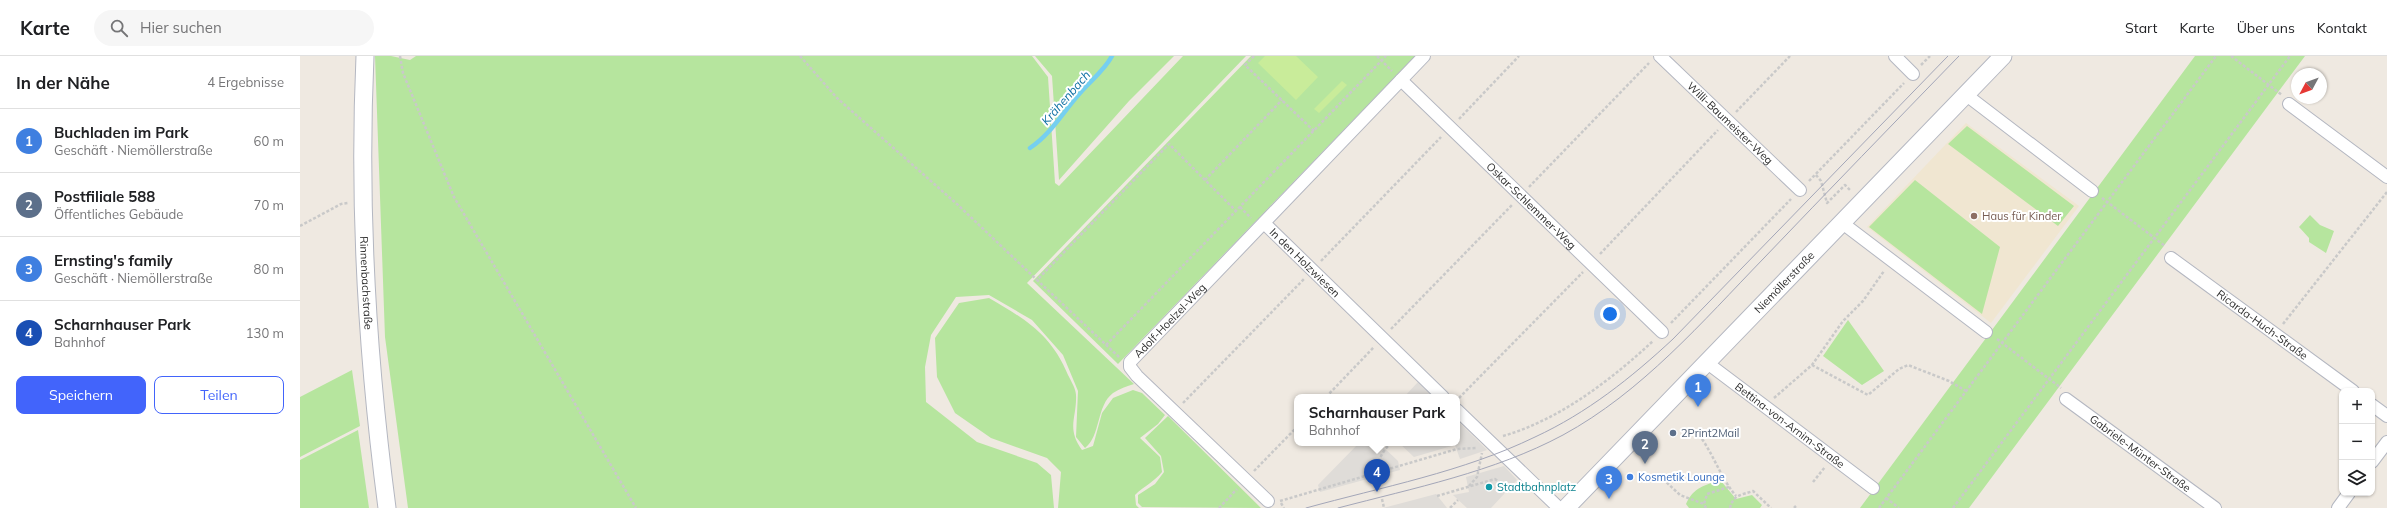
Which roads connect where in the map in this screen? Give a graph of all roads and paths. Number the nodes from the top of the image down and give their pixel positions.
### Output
1 (365, 56) edge
2 (400, 56) edge
3 (800, 56) edge
4 (1254, 56) edge
5 (1377, 56) edge
6 (1386, 56) edge
7 (1424, 56) edge
8 (1519, 56) edge
9 (1790, 56) edge
10 (1895, 56) edge
11 (1930, 56) edge
12 (2002, 56) edge
13 (2216, 56) edge
14 (2231, 56) edge
15 (2290, 56) edge
16 (1655, 59) edge
17 (1381, 60) junction
18 (1913, 74) junction
19 (1401, 80) junction
20 (2269, 84) junction
21 (1965, 94) junction
22 (1282, 100) junction
23 (2289, 104) joint
24 (1727, 121) junction
25 (1450, 128) junction
26 (1314, 131) junction
27 (1816, 175) junction
28 (2387, 177) edge
29 (1205, 180) junction
30 (1800, 190) junction
31 (2092, 191) joint
32 (2387, 192) edge
33 (1521, 196) junction
34 (1861, 201) junction
35 (362, 202) junction
36 (2107, 202) junction
37 (1236, 211) junction
38 (1841, 222) junction
39 (1264, 223) junction
40 (300, 226) edge
41 (2155, 238) junction
42 (2172, 258) joint
43 (1892, 261) junction
44 (1591, 263) junction
45 (1312, 270) junction
46 (1038, 280) junction
47 (2281, 327) dead end
48 (1662, 332) junction
49 (1986, 332) joint
50 (1382, 338) junction
51 (2002, 343) junction
52 (1106, 345) junction
53 (1706, 362) junction
54 (1812, 364) junction
55 (1130, 367) junction
56 (2049, 379) junction
57 (2349, 388) edge
58 (1966, 391) junction
59 (1329, 394) edge
60 (1440, 394) edge
61 (1460, 397) edge
62 (2066, 399) joint
63 (1765, 406) junction
64 (2375, 407) edge
65 (1174, 412) junction
66 (1460, 413) edge
67 (2387, 416) edge
68 (1294, 430) edge
69 (1702, 439) dead end
70 (1489, 441) junction
71 (2387, 442) edge
72 (1388, 446) edge
73 (1477, 448) junction
74 (1833, 458) junction
75 (2374, 460) edge
76 (1375, 472) junction
77 (1662, 479) dead end
78 (1245, 480) junction
79 (1814, 482) dead end
80 (1514, 484) dead end
81 (1376, 486) dead end
82 (1729, 487) junction
83 (1468, 488) junction
84 (1873, 488) joint
85 (1437, 496) dead end
86 (1736, 496) junction
87 (2347, 496) edge
88 (1887, 498) junction
89 (1382, 499) dead end
90 (1458, 500) dead end
91 (1280, 501) dead end
92 (1268, 502) dead end
93 (1704, 504) junction
94 (1569, 506) edge
95 (387, 508) edge
96 (636, 508) edge
97 (1219, 508) edge
98 (1384, 508) edge
99 (1450, 508) edge
100 (1706, 508) edge
101 (1730, 508) edge
102 (1771, 508) edge
103 (1879, 508) edge
104 (1899, 508) edge
105 (1953, 508) edge
106 (2215, 508) edge
107 (2338, 508) edge

1 - 35 main road, Rinnenbachstraße
2 - 96 path
3 - 46 path
4 - 22 path
5 - 17 path
6 - 17 path
7 - 19 street, In den Holzwiesen
8 - 25 path
9 - 24 path
10 - 18 street
11 - 18 path
12 - 21 main road, Niemöllerstraße
13 - 36 path
14 - 20 path
15 - 20 path
16 - 24 street, Willi-Baumeister-Weg
16 - 33 path
17 - 19 path
17 - 26 path
18 - 27 path
19 - 25 street, Oskar-Schlemmer-Weg
19 - 39 street, In den Holzwiesen
20 - 23 path
20 - 41 path
21 - 31 street
21 - 34 main road, Niemöllerstraße
22 - 26 path
22 - 29 path
23 - 28 street
24 - 30 street, Willi-Baumeister-Weg
24 - 44 path
25 - 33 street, Oskar-Schlemmer-Weg
25 - 45 path
26 - 37 path
27 - 30 path
27 - 34 path
29 - 37 path
29 - 46 path
30 - 48 path
31 - 36 path
32 - 47 path
33 - 44 street, Oskar-Schlemmer-Weg
33 - 50 path
34 - 38 main road, Niemöllerstraße
35 - 40 path
35 - 95 main road, Rinnenbachstraße
36 - 41 path
36 - 51 path
37 - 52 path
38 - 43 street
38 - 53 main road, Niemöllerstraße
39 - 45 street, In den Holzwiesen
39 - 55 street, Adolf-Hoelzel-Weg
41 - 42 path
41 - 56 path
42 - 57 street, Ricarda-Huch-Straße
43 - 49 street
43 - 54 path
44 - 48 street, Oskar-Schlemmer-Weg
44 - 61 path
45 - 50 street, In den Holzwiesen
45 - 65 path
46 - 52 path
48 - 70 path
49 - 51 path
50 - 59 path
50 - 60 street, In den Holzwiesen
51 - 56 path
51 - 58 path
52 - 55 path
53 - 63 street, Bettina-von-Arnim-Straße
53 - 94 main road, Niemöllerstraße
54 - 58 path
54 - 63 path
55 - 65 street, Adolf-Hoelzel-Weg
56 - 62 path
56 - 105 path
58 - 88 path
62 - 106 street, Gabriele-Münter-Straße
63 - 74 street, Bettina-von-Arnim-Straße
64 - 67 street
65 - 78 street, Adolf-Hoelzel-Weg
66 - 70 street
68 - 78 path
69 - 82 path
70 - 73 path
70 - 94 street
71 - 75 street
72 - 76 path
73 - 76 path
73 - 83 path
74 - 79 path
74 - 84 street, Bettina-von-Arnim-Straße
76 - 81 path
76 - 91 path
77 - 93 path
78 - 92 street, Adolf-Hoelzel-Weg
78 - 97 path
80 - 83 path
82 - 86 path
82 - 93 path
83 - 85 path
84 - 88 path
86 - 101 path
86 - 102 path
87 - 107 street
88 - 103 path
88 - 104 path
89 - 98 path
90 - 99 path
93 - 100 path

